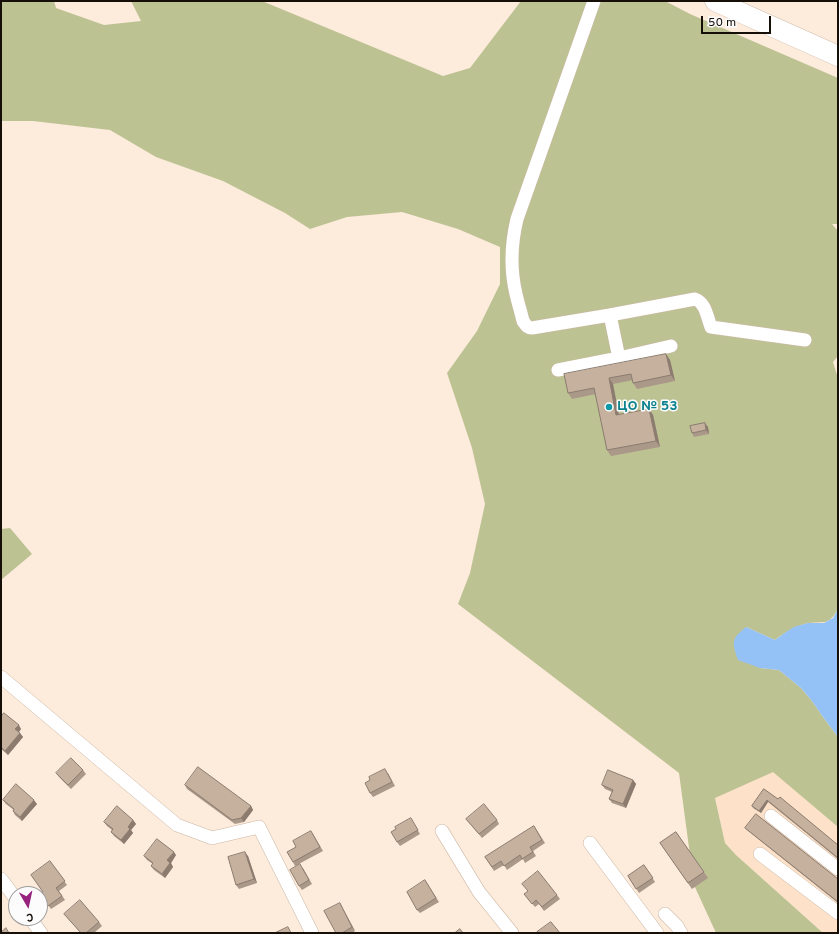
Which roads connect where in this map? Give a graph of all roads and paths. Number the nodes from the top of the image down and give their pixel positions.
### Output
1 (594, 1) edge
2 (715, 1) edge
3 (838, 56) edge
4 (610, 315) junction
5 (805, 340) dead end
6 (671, 346) dead end
7 (619, 358) junction
8 (558, 370) dead end
9 (1, 677) edge
10 (771, 816) dead end
11 (442, 831) dead end
12 (590, 843) dead end
13 (760, 854) dead end
14 (838, 869) edge
15 (1, 879) edge
16 (8, 888) edge
17 (838, 913) edge
18 (665, 914) dead end
19 (312, 933) edge
20 (512, 933) edge
21 (657, 933) edge
22 (680, 933) edge

1 - 4 street
2 - 3 highway
4 - 5 street
4 - 7 street
6 - 7 street
7 - 8 street
9 - 19 street
10 - 14 street
11 - 20 street
12 - 21 street
13 - 17 street
15 - 16 street
18 - 22 street

